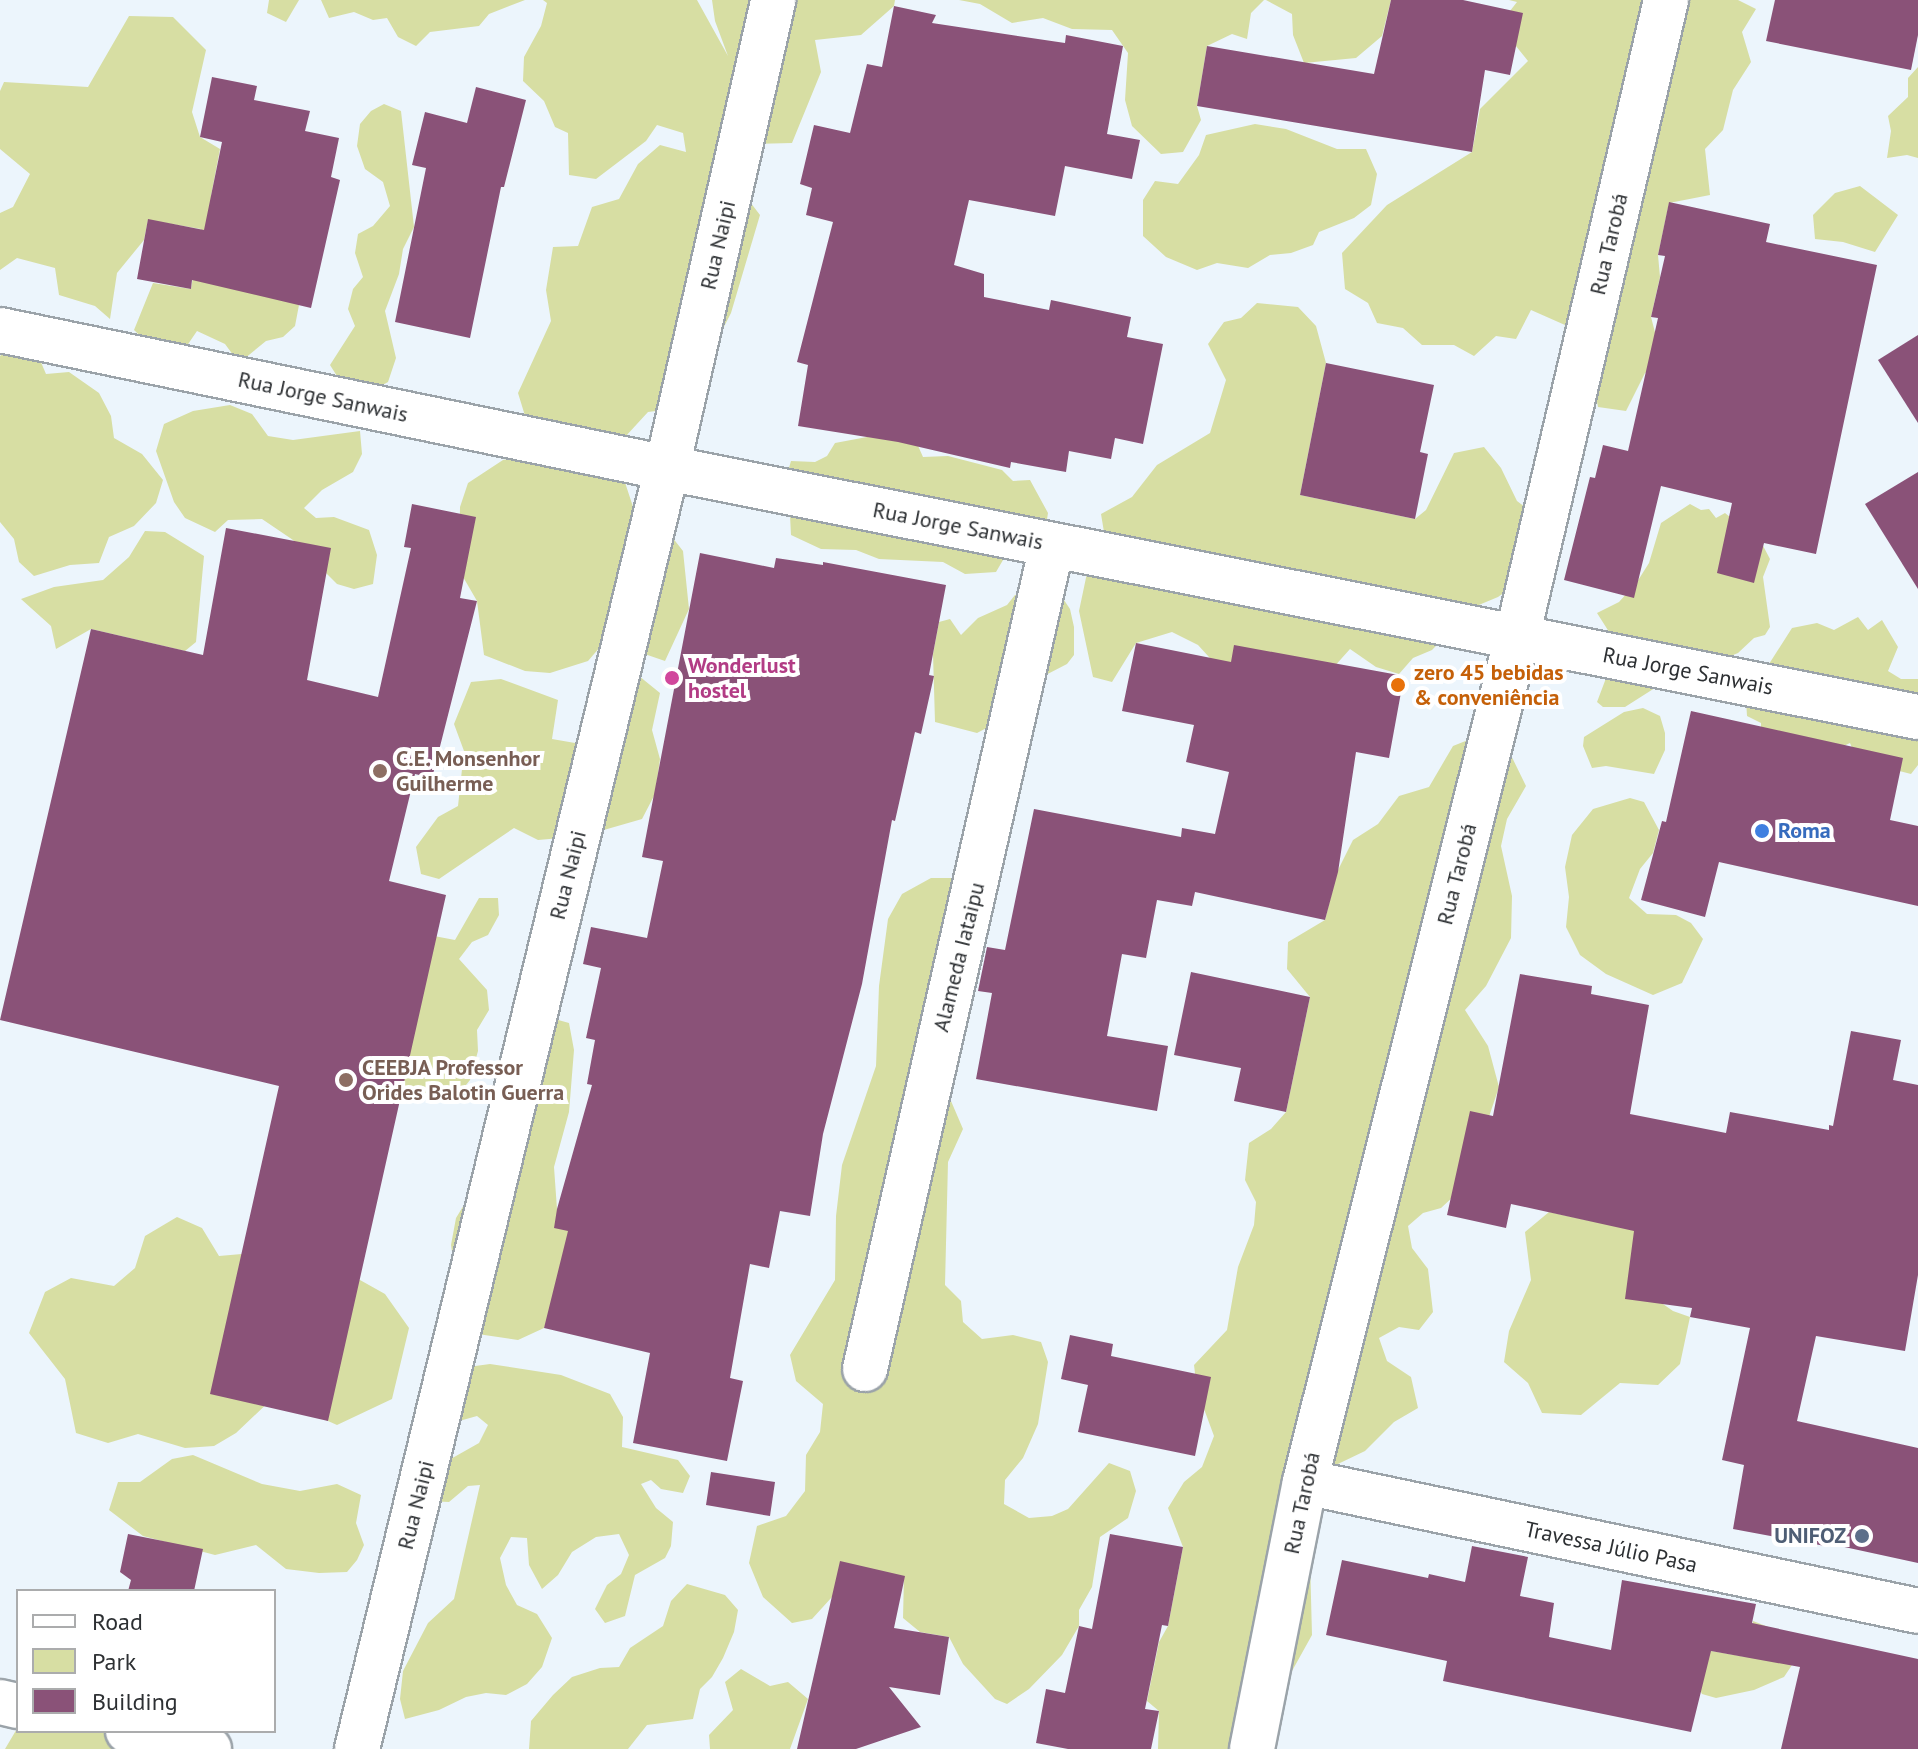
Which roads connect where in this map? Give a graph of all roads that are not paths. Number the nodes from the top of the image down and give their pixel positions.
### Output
1 (773, 0) edge
2 (1666, 0) edge
3 (0, 330) edge
4 (667, 468) junction
5 (1052, 545) junction
6 (1517, 637) junction
7 (1918, 717) edge
8 (865, 1369) dead end
9 (1305, 1482) junction
10 (1918, 1611) edge
11 (137, 1733) edge
12 (209, 1749) edge
13 (357, 1749) edge
14 (1252, 1749) edge

1 - 4 street, Rua Naipi
2 - 6 street, Rua Tarobá
3 - 4 street, Rua Jorge Sanwais
4 - 5 street, Rua Jorge Sanwais
4 - 13 street, Rua Naipi
5 - 6 street, Rua Jorge Sanwais
5 - 8 street, Alameda Iataipu
6 - 7 street, Rua Jorge Sanwais
6 - 9 street, Rua Tarobá
9 - 10 street, Travessa Júlio Pasa
9 - 14 street, Rua Tarobá
11 - 12 street

